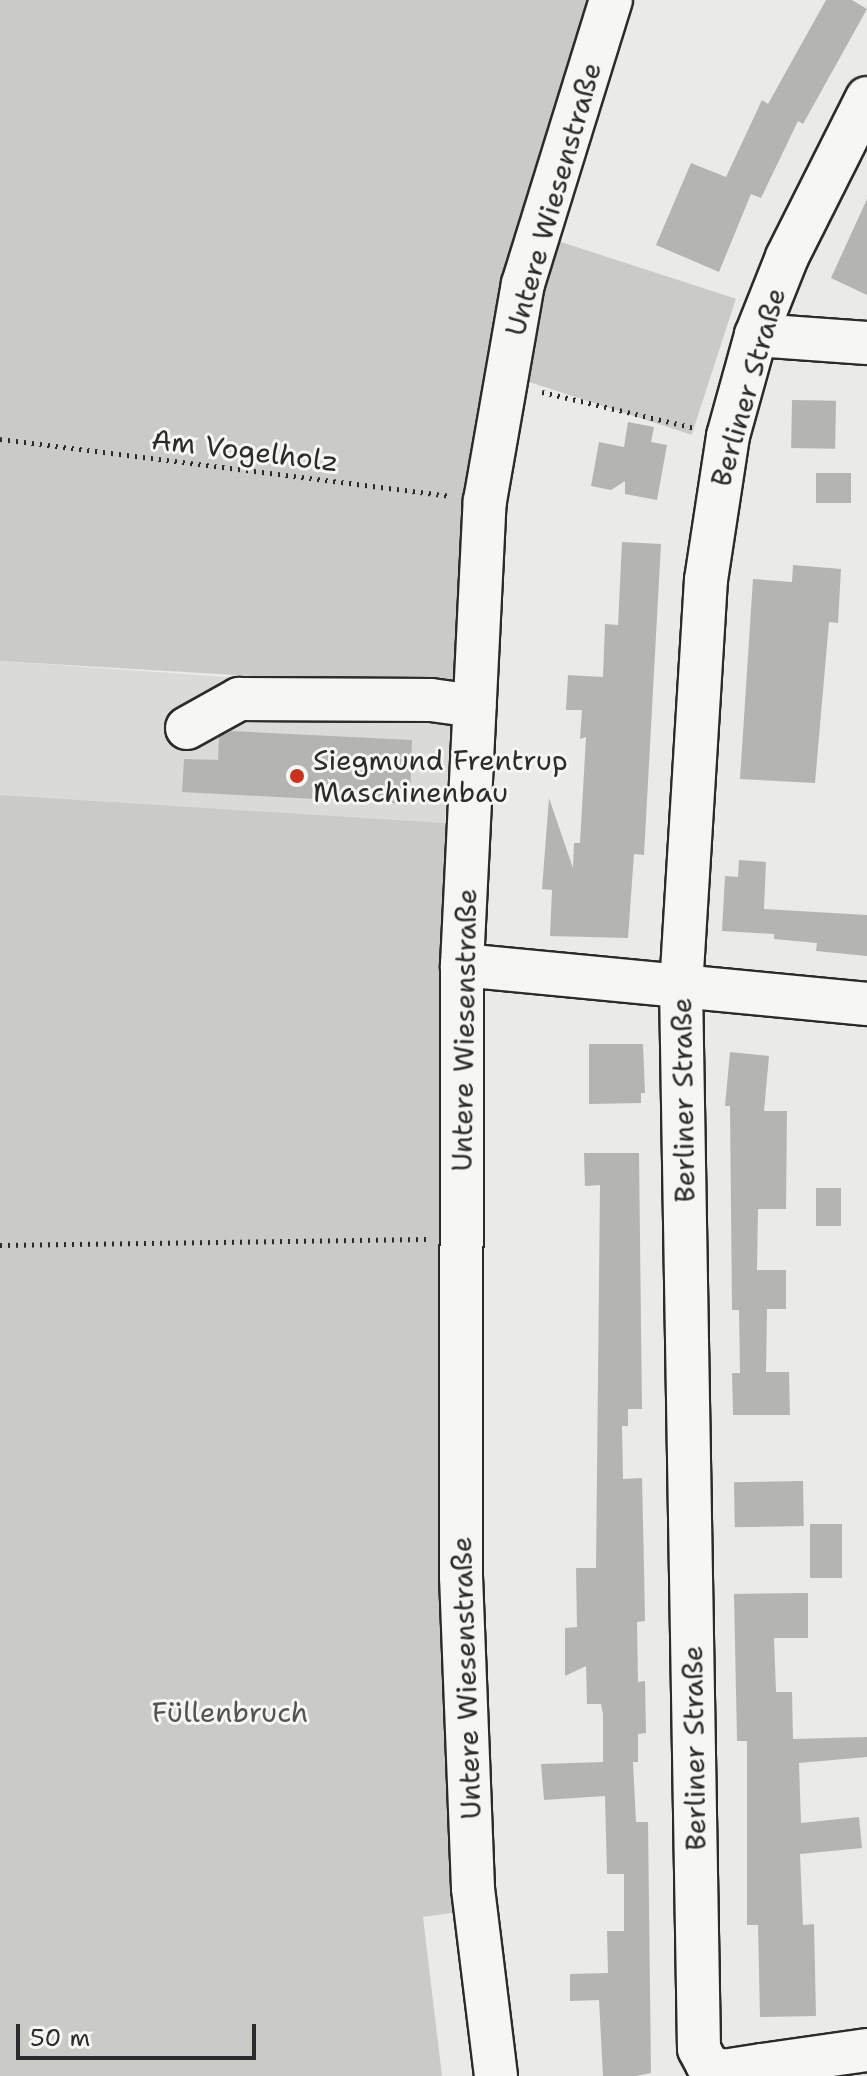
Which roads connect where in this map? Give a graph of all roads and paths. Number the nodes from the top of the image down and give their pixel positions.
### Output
1 (611, 0) edge
2 (867, 98) edge
3 (756, 335) junction
4 (867, 343) edge
5 (504, 383) junction
6 (728, 436) junction
7 (0, 439) edge
8 (485, 501) junction
9 (475, 706) junction
10 (187, 728) dead end
11 (462, 965) junction
12 (681, 988) junction
13 (867, 1004) edge
14 (460, 1239) junction
15 (0, 1245) edge
16 (867, 2050) edge
17 (763, 2071) edge
18 (496, 2076) edge

1 - 5 street, Untere Wiesenstraße
2 - 3 street, Berliner Straße
3 - 4 street
3 - 6 street, Berliner Straße
5 - 6 path
5 - 8 street, Untere Wiesenstraße
6 - 12 street, Berliner Straße
7 - 8 path, Am Vogelholz
8 - 9 street, Untere Wiesenstraße
9 - 10 street
9 - 11 street, Untere Wiesenstraße
11 - 12 street
11 - 14 street, Untere Wiesenstraße
12 - 13 street
12 - 17 street, Berliner Straße
14 - 15 path
14 - 18 street, Untere Wiesenstraße
16 - 17 street, Berliner Straße

